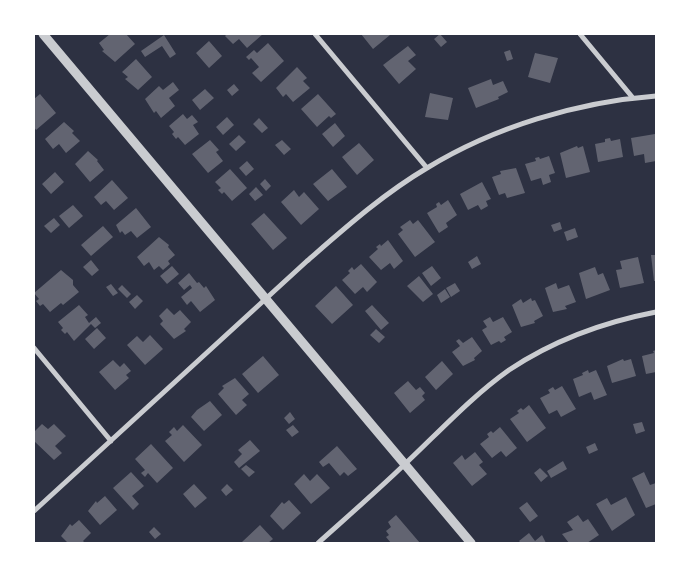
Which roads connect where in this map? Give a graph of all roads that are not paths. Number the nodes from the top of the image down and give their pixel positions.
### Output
1 (43, 34) edge
2 (315, 34) edge
3 (580, 34) edge
4 (656, 96) edge
5 (633, 98) junction
6 (427, 168) junction
7 (267, 299) junction
8 (656, 312) edge
9 (34, 348) edge
10 (111, 440) junction
11 (405, 464) junction
12 (34, 511) edge
13 (318, 543) edge
14 (471, 543) edge

1 - 7 street
2 - 6 street
3 - 5 street
4 - 5 street
5 - 6 street
6 - 7 street
7 - 10 street
7 - 11 street
8 - 11 street
9 - 10 street
10 - 12 street
11 - 13 street
11 - 14 street

